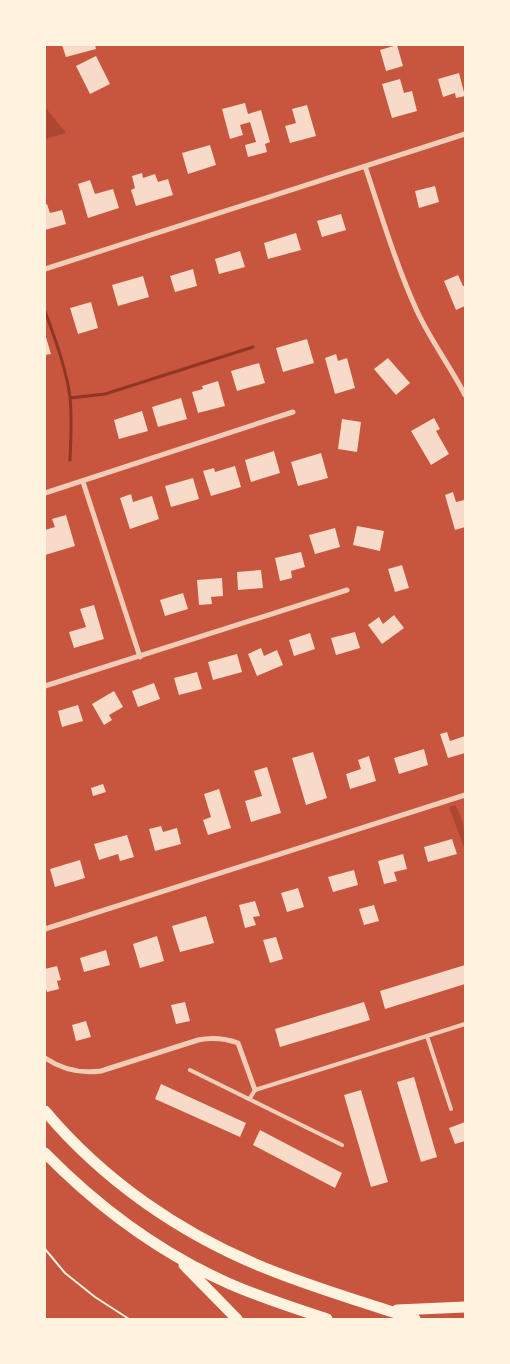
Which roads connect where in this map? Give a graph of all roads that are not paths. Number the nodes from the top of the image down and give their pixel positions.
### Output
1 (465, 134) edge
2 (365, 166) junction
3 (45, 269) edge
4 (465, 395) edge
5 (293, 412) dead end
6 (83, 482) junction
7 (45, 493) edge
8 (347, 590) dead end
9 (140, 656) junction
10 (45, 686) edge
11 (465, 795) edge
12 (45, 929) edge
13 (465, 1024) edge
14 (427, 1036) junction
15 (45, 1058) edge
16 (190, 1070) dead end
17 (255, 1090) junction
18 (250, 1098) junction
19 (451, 1110) dead end
20 (45, 1111) edge
21 (342, 1145) dead end
22 (45, 1153) edge
23 (174, 1255) junction
24 (465, 1307) edge
25 (388, 1310) junction
26 (238, 1319) edge
27 (327, 1319) edge
28 (415, 1319) edge

1 - 2 street
2 - 3 street
2 - 4 street
5 - 6 street
6 - 7 street
6 - 9 street
8 - 9 street
9 - 10 street
11 - 12 street
13 - 14 lane
14 - 17 lane
14 - 19 lane
15 - 17 street
16 - 18 lane
17 - 18 lane
18 - 21 lane
20 - 25 main road
22 - 23 main road
23 - 26 main road
23 - 27 main road
24 - 25 main road
25 - 28 main road

